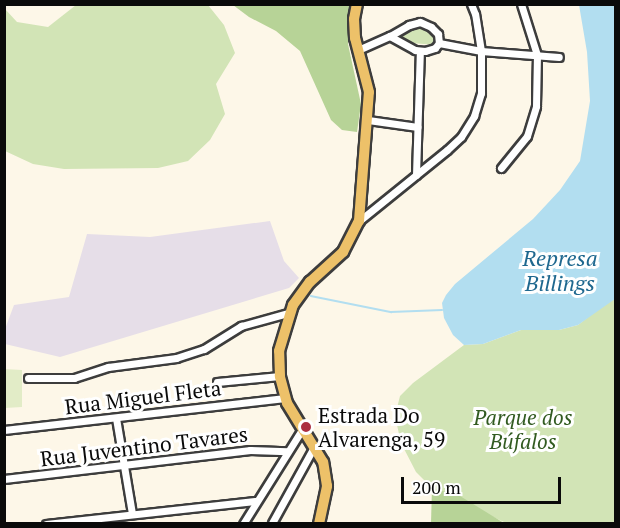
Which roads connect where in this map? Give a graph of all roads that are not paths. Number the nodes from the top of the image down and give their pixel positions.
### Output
1 (357, 4) edge
2 (471, 4) edge
3 (521, 4) edge
4 (390, 36) junction
5 (439, 43) junction
6 (358, 50) junction
7 (420, 51) junction
8 (481, 51) junction
9 (537, 55) junction
10 (559, 57) dead end
11 (368, 120) junction
12 (418, 127) junction
13 (501, 168) dead end
14 (416, 175) junction
15 (359, 221) junction
16 (291, 312) junction
17 (280, 376) junction
18 (28, 378) dead end
19 (217, 382) dead end
20 (285, 398) junction
21 (117, 418) junction
22 (303, 428) junction
23 (4, 430) edge
24 (315, 445) junction
25 (287, 451) junction
26 (125, 465) junction
27 (4, 479) edge
28 (255, 501) junction
29 (132, 514) junction
30 (317, 522) edge
31 (273, 523) edge
32 (46, 524) edge
33 (243, 524) edge

1 - 6 main road
2 - 8 street
3 - 9 street
4 - 5 street
4 - 6 street
4 - 7 street
5 - 7 street
5 - 8 street
6 - 11 main road
7 - 12 street
8 - 9 street
8 - 14 street
9 - 10 street
9 - 13 street
11 - 12 street
11 - 15 main road
12 - 14 street
14 - 15 street
15 - 16 main road
16 - 17 main road
16 - 18 street
17 - 19 street
17 - 20 main road
20 - 21 street, Rua Miguel Fleta
20 - 22 main road
21 - 23 street, Rua Miguel Fleta
21 - 26 street
22 - 24 main road
22 - 25 street
24 - 30 main road
24 - 31 street
25 - 26 street, Rua Juventino Tavares
25 - 28 street
26 - 27 street, Rua Juventino Tavares
26 - 29 street
28 - 29 street
28 - 33 street
29 - 32 street

